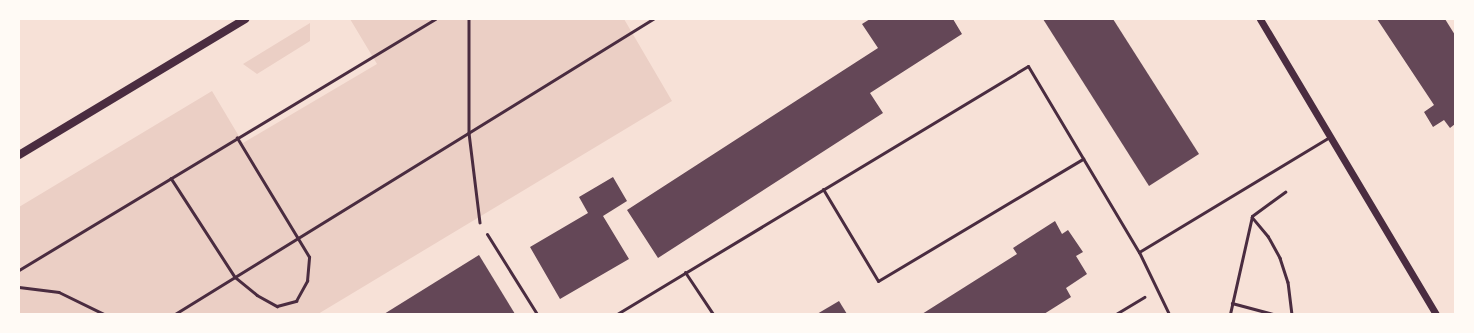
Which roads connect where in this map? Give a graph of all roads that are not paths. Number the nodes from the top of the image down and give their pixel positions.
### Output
1 (245, 19) edge
2 (1260, 19) edge
3 (1330, 137) junction
4 (19, 155) edge
5 (1083, 158) junction
6 (823, 189) junction
7 (487, 234) road end
8 (1139, 252) junction
9 (685, 272) junction
10 (537, 314) edge
11 (617, 314) edge
12 (713, 314) edge
13 (1168, 314) edge
14 (1436, 314) edge

1 - 4 main road
2 - 3 street
3 - 8 lane
3 - 14 street
5 - 6 lane
5 - 6 lane
5 - 8 lane
6 - 9 lane
7 - 10 lane
8 - 13 lane
9 - 11 lane
9 - 12 lane

